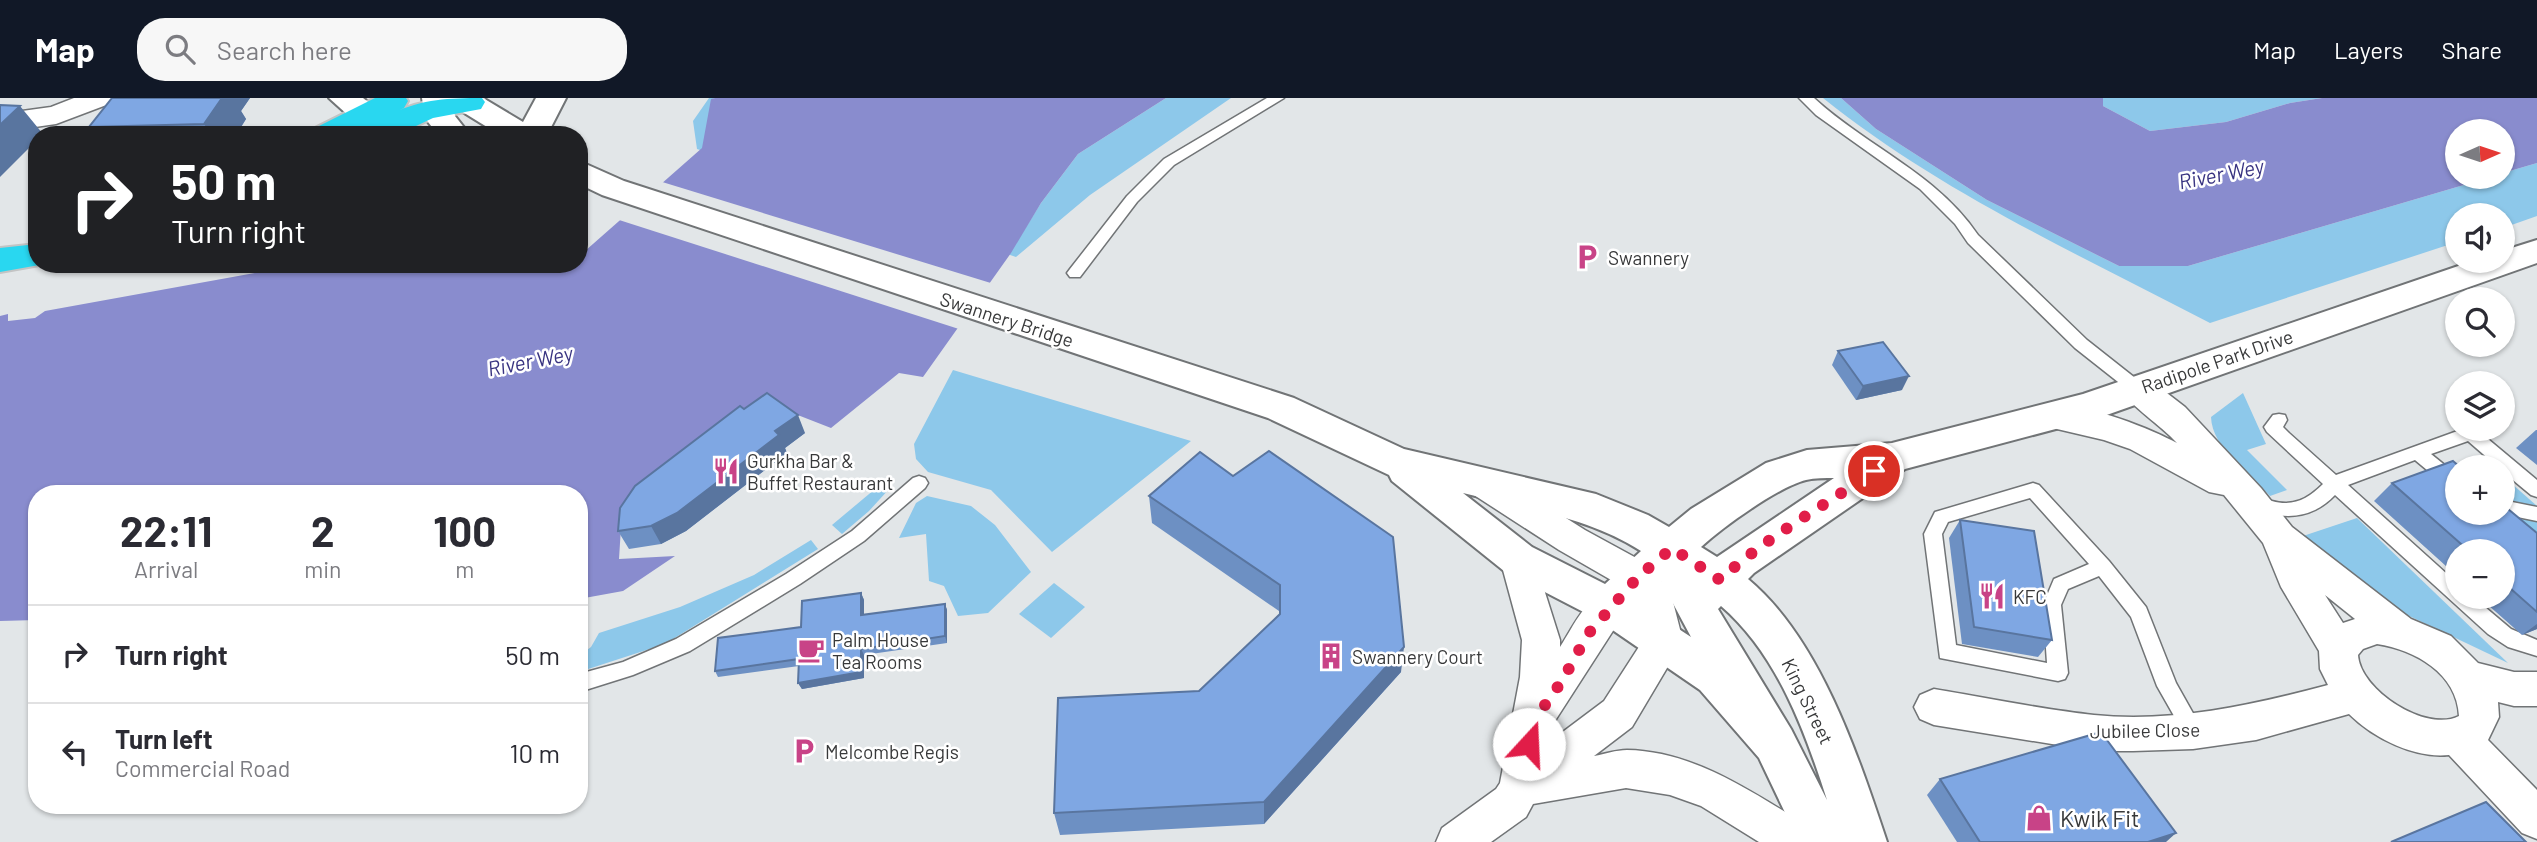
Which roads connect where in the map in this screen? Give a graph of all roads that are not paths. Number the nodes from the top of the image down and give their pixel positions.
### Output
1 (99, 98) edge
2 (551, 98) edge
3 (1277, 98) edge
4 (1806, 98) edge
5 (454, 108) edge
6 (387, 118) edge
7 (0, 123) edge
8 (358, 126) edge
9 (499, 126) edge
10 (536, 126) edge
11 (589, 182) edge
12 (2537, 251) edge
13 (28, 256) edge
14 (0, 260) edge
15 (1075, 273) dead end
16 (2138, 389) junction
17 (2052, 416) junction
18 (2279, 420) dead end
19 (2418, 453) junction
20 (1892, 458) junction
21 (1396, 462) junction
22 (2445, 475) edge
23 (919, 483) dead end
24 (2335, 483) junction
25 (1486, 485) junction
26 (2537, 490) edge
27 (2248, 498) junction
28 (2515, 510) edge
29 (2537, 514) edge
30 (2507, 525) edge
31 (2510, 527) edge
32 (2279, 537) junction
33 (1672, 548) junction
34 (1518, 559) junction
35 (2102, 566) junction
36 (1638, 577) junction
37 (2445, 582) edge
38 (1707, 593) junction
39 (1610, 607) junction
40 (2474, 609) edge
41 (2397, 630) junction
42 (1664, 641) junction
43 (2537, 648) edge
44 (2339, 650) junction
45 (2468, 677) junction
46 (588, 680) edge
47 (2537, 690) edge
48 (2354, 695) junction
49 (1934, 707) dead end
50 (1533, 722) junction
51 (2193, 731) junction
52 (2458, 736) junction
53 (1774, 743) junction
54 (1520, 788) junction
55 (2537, 819) edge
56 (1458, 842) edge
57 (1796, 842) edge
58 (1822, 842) edge
59 (1864, 842) edge

1 - 7 street
2 - 10 main road
3 - 15 lane
4 - 16 lane
5 - 6 highway
5 - 9 main road
6 - 8 highway
11 - 21 main road, Swannery Bridge
12 - 16 main road, Radipole Park Drive
13 - 14 highway
16 - 17 main road, Radipole Park Drive
16 - 27 street
17 - 20 main road, Radipole Park Drive
17 - 27 street
18 - 24 lane
19 - 22 lane
19 - 24 lane
19 - 26 lane
20 - 33 main road
20 - 38 main road
21 - 25 main road, Swannery Bridge
21 - 34 main road, Swannery Bridge
23 - 46 lane
24 - 27 lane
24 - 37 lane
25 - 33 main road, Swannery Bridge
25 - 36 street, Swannery Bridge
27 - 32 street
28 - 29 lane
30 - 31 lane
32 - 41 street
32 - 44 street
33 - 36 main road
33 - 38 main road
34 - 39 main road, Swannery Bridge
34 - 50 street
35 - 35 lane
35 - 51 lane
36 - 39 main road
36 - 42 street
38 - 42 main road
38 - 53 main road
38 - 59 main road, King Street
39 - 42 main road, Swannery Bridge
39 - 50 street
40 - 43 lane
41 - 44 street
41 - 45 street
42 - 53 main road
42 - 54 street
44 - 48 street
45 - 47 street
45 - 52 street
48 - 51 street, Jubilee Close
48 - 52 street
49 - 51 street, Jubilee Close
50 - 54 street
52 - 55 street
53 - 58 main road
54 - 56 street
54 - 57 street

